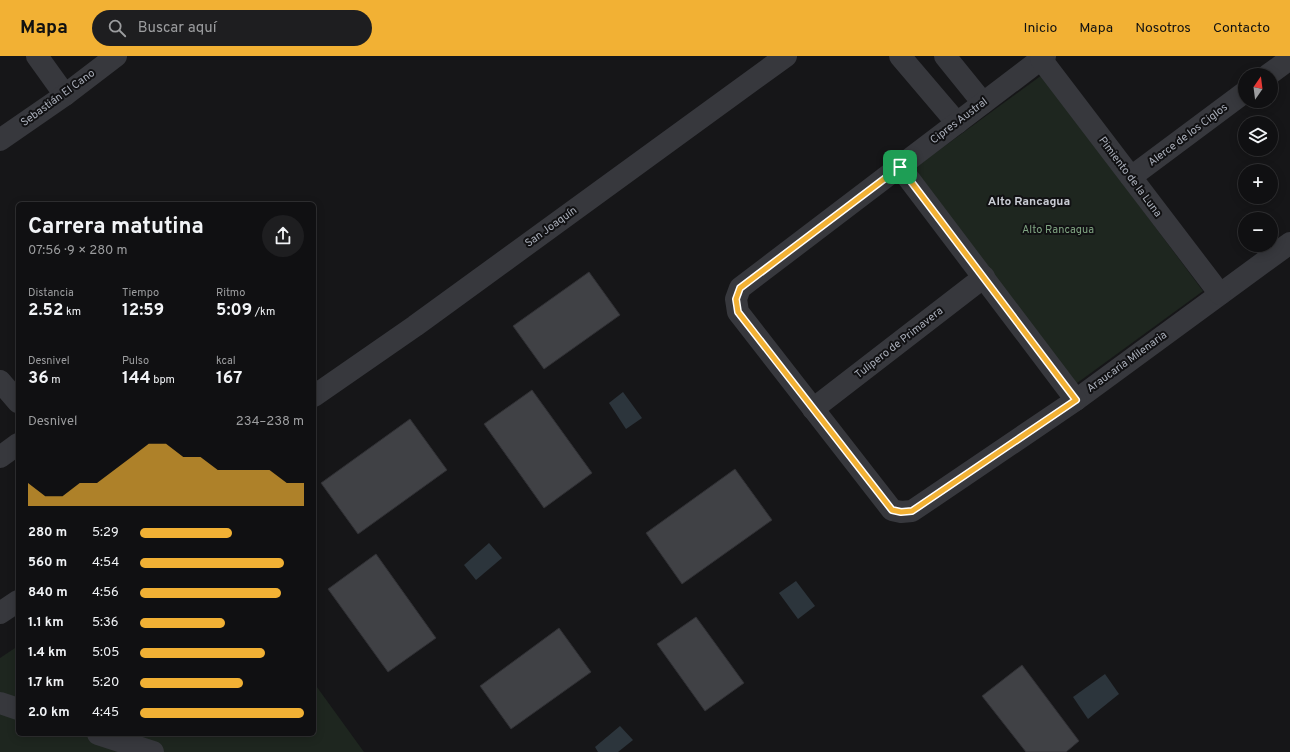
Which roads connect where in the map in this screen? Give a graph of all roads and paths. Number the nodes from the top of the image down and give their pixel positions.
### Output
1 (37, 56) edge
2 (116, 56) edge
3 (786, 56) edge
4 (900, 56) edge
5 (945, 56) edge
6 (1043, 58) edge
7 (1290, 58) edge
8 (1277, 68) edge
9 (65, 95) junction
10 (1238, 97) edge
11 (984, 103) junction
12 (957, 123) junction
13 (0, 140) edge
14 (900, 167) junction
15 (1131, 177) junction
16 (1290, 243) edge
17 (984, 277) junction
18 (1220, 294) junction
19 (0, 381) edge
20 (316, 395) edge
21 (16, 400) edge
22 (1076, 400) junction
23 (813, 409) junction
24 (16, 445) edge
25 (0, 457) edge
26 (16, 602) edge
27 (0, 613) edge
28 (0, 703) edge
29 (16, 708) edge
30 (104, 736) edge
31 (151, 752) edge

1 - 9 street
2 - 9 street, Sebastián El Cano
3 - 20 street, San Joaquín
4 - 12 street
5 - 11 street
6 - 11 street, Cipres Austral
6 - 15 street, Pimiento de la Luna
7 - 8 street
9 - 13 street, Sebastián El Cano
10 - 15 street, Alerce de los Ciglos
11 - 12 street, Cipres Austral
12 - 14 street, Cipres Austral
14 - 17 street
14 - 23 street, Cipres Austral
15 - 18 street, Pimiento de la Luna
16 - 18 street, Araucaria Milenaria
17 - 22 street
17 - 23 street, Tulipero de Primavera
18 - 22 street, Araucaria Milenaria
19 - 21 street
22 - 23 street, Araucaria Milenaria
24 - 25 street
26 - 27 street
28 - 29 street
30 - 31 street

